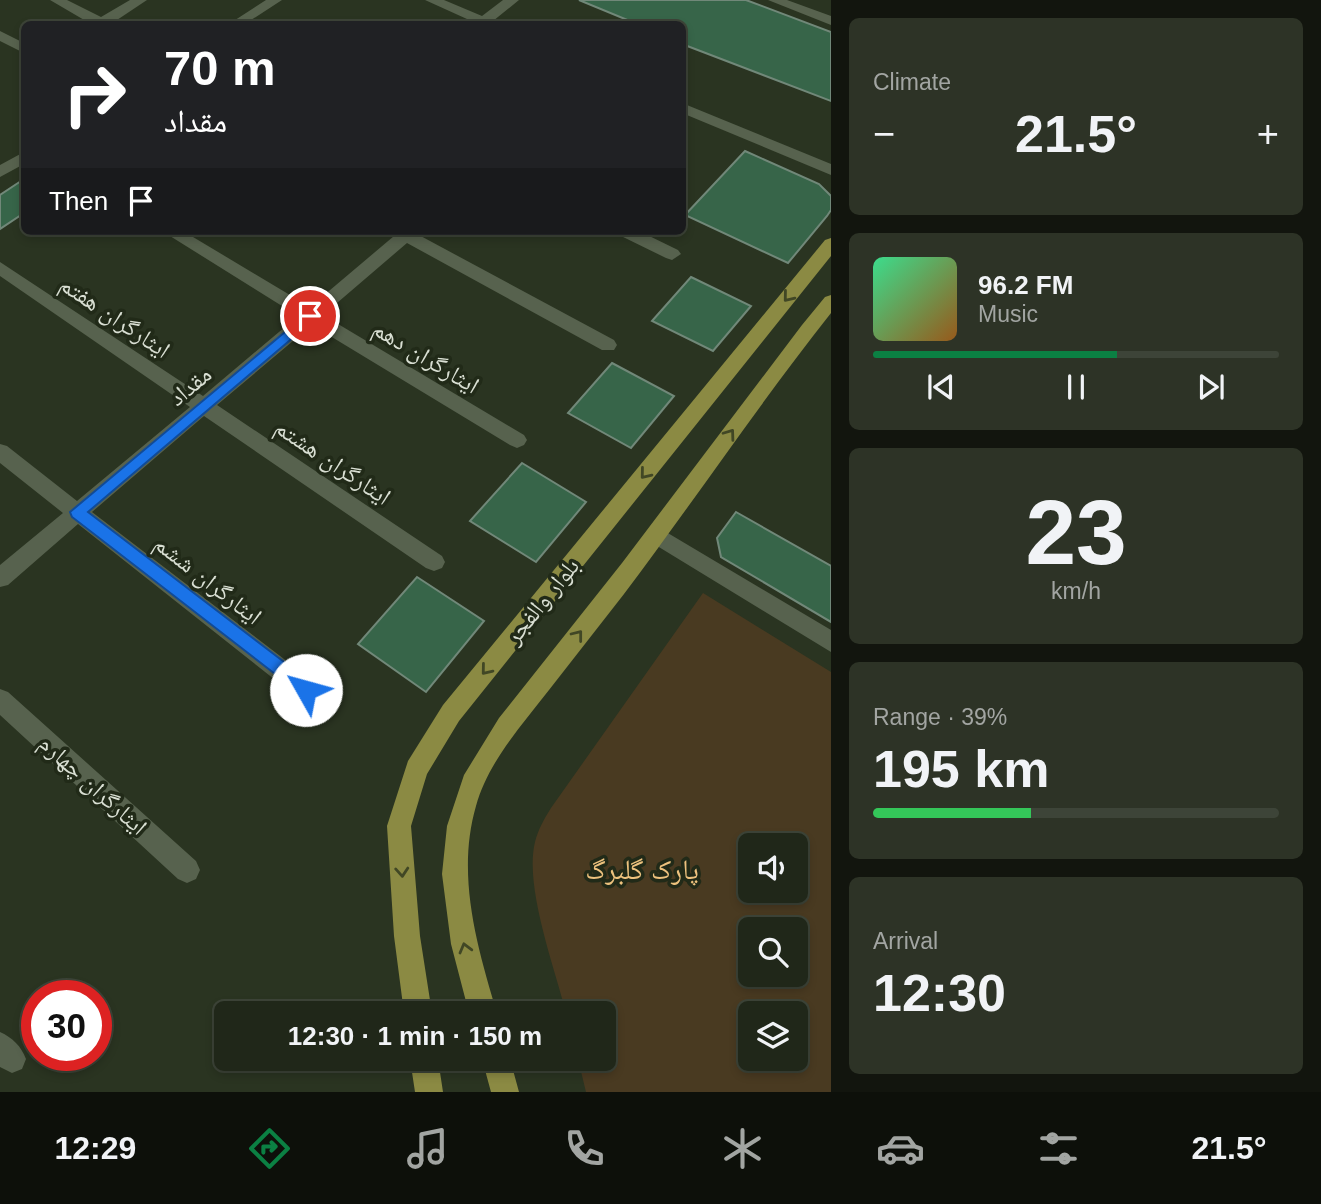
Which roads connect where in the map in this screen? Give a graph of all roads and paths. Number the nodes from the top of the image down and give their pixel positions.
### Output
1 (57, 0) edge
2 (140, 0) edge
3 (275, 0) edge
4 (432, 0) edge
5 (512, 0) edge
6 (775, 0) edge
7 (96, 21) edge
8 (106, 21) edge
9 (241, 21) edge
10 (481, 21) edge
11 (488, 21) edge
12 (831, 21) edge
13 (0, 35) edge
14 (21, 46) edge
15 (686, 109) edge
16 (21, 159) edge
17 (831, 170) edge
18 (0, 172) edge
19 (177, 235) edge
20 (402, 235) edge
21 (410, 235) edge
22 (633, 235) edge
23 (831, 244) edge
24 (672, 254) dead end
25 (0, 268) edge
26 (831, 301) edge
27 (310, 316) junction
28 (608, 345) dead end
29 (203, 406) junction
30 (517, 440) dead end
31 (0, 452) edge
32 (77, 512) junction
33 (656, 535) junction
34 (434, 562) dead end
35 (0, 578) edge
36 (831, 642) edge
37 (306, 690) dead end
38 (0, 700) edge
39 (187, 870) dead end
40 (416, 1001) edge
41 (480, 1001) edge
42 (426, 1071) edge
43 (499, 1071) edge
44 (429, 1092) edge
45 (505, 1092) edge

1 - 7 street
2 - 8 street
3 - 9 street
4 - 10 street
5 - 11 street
6 - 12 street
13 - 14 street
15 - 17 street
16 - 18 street
19 - 27 street, ایثارگران دهم
20 - 27 street, مقداد
21 - 28 street
22 - 24 street
23 -> 40 main road, بلوار والفجر
25 - 29 street, ایثارگران هفتم
33 -> 26 main road, بلوار والفجر
27 - 29 street, مقداد
27 - 30 street, ایثارگران دهم
29 - 32 street, مقداد
29 - 34 street, ایثارگران هشتم
31 - 32 street, ایثارگران ششم
32 - 35 street, مقداد
32 - 37 street, ایثارگران ششم
33 - 36 street
41 -> 33 main road, بلوار والفجر
38 - 39 street, ایثارگران چهارم
42 - 44 main road
43 - 45 main road

